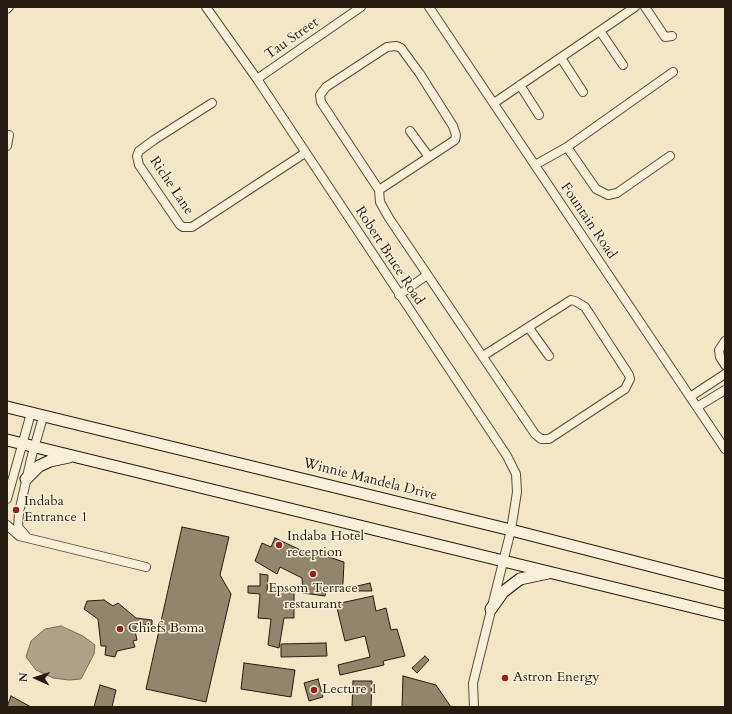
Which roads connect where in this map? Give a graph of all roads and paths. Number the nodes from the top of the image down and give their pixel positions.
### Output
1 (206, 7) edge
2 (361, 7) edge
3 (429, 7) edge
4 (635, 7) edge
5 (645, 7) edge
6 (600, 31) junction
7 (672, 36) dead end
8 (561, 58) junction
9 (623, 65) dead end
10 (673, 72) dead end
11 (257, 79) junction
12 (520, 85) junction
13 (583, 92) dead end
14 (494, 103) junction
15 (212, 104) dead end
16 (539, 115) dead end
17 (410, 131) dead end
18 (9, 134) dead end
19 (7, 146) edge
20 (567, 147) junction
21 (305, 153) junction
22 (670, 156) dead end
23 (429, 157) junction
24 (535, 166) junction
25 (379, 190) junction
26 (427, 275) junction
27 (399, 295) junction
28 (529, 328) junction
29 (725, 341) edge
30 (483, 356) junction
31 (549, 356) dead end
32 (725, 365) edge
33 (725, 374) edge
34 (725, 390) edge
35 (690, 397) junction
36 (7, 407) edge
37 (697, 408) junction
38 (31, 413) junction
39 (44, 417) junction
40 (7, 440) edge
41 (23, 444) junction
42 (34, 447) junction
43 (725, 449) edge
44 (72, 456) junction
45 (26, 479) junction
46 (7, 498) edge
47 (7, 525) edge
48 (511, 530) junction
49 (26, 536) junction
50 (504, 560) junction
51 (146, 567) dead end
52 (553, 572) junction
53 (725, 585) edge
54 (491, 609) junction
55 (725, 615) edge
56 (474, 707) edge

1 - 11 street, Robert Bruce Road
2 - 11 street, Tau Street
3 - 14 street, Fountain Road
4 - 6 street
5 - 7 street
6 - 8 street
6 - 9 street
8 - 12 street
8 - 13 street
10 - 20 street
11 - 21 street, Robert Bruce Road
12 - 14 street
12 - 16 street
14 - 24 street, Fountain Road
15 - 21 street, Riche Lane
17 - 23 street
18 - 19 street
20 - 22 street
20 - 24 street
21 - 27 street, Robert Bruce Road
23 - 25 street
23 - 25 street
24 - 35 street, Fountain Road
25 - 26 street
26 - 27 street
26 - 30 street
27 - 48 street, Robert Bruce Road
28 - 30 street
28 - 30 street
28 - 31 street
29 - 32 street
33 - 35 street
34 - 37 street
35 - 37 street, Fountain Road
36 - 38 main road, Winnie Mandela Drive
37 - 43 street, Fountain Road
38 - 39 main road, Winnie Mandela Drive
38 - 41 street
39 - 42 street
39 - 48 main road, Winnie Mandela Drive
40 - 41 main road
41 - 42 main road
41 - 46 street
42 - 44 main road
42 - 45 street
44 - 45 main road
44 - 50 main road
45 - 49 street
47 - 49 street
48 - 50 street, Robert Bruce Road
48 - 53 main road, Winnie Mandela Drive
49 - 51 street
50 - 52 main road
50 - 54 street, Robert Bruce Road
52 - 54 main road
52 - 55 main road
54 - 56 street, Robert Bruce Road

